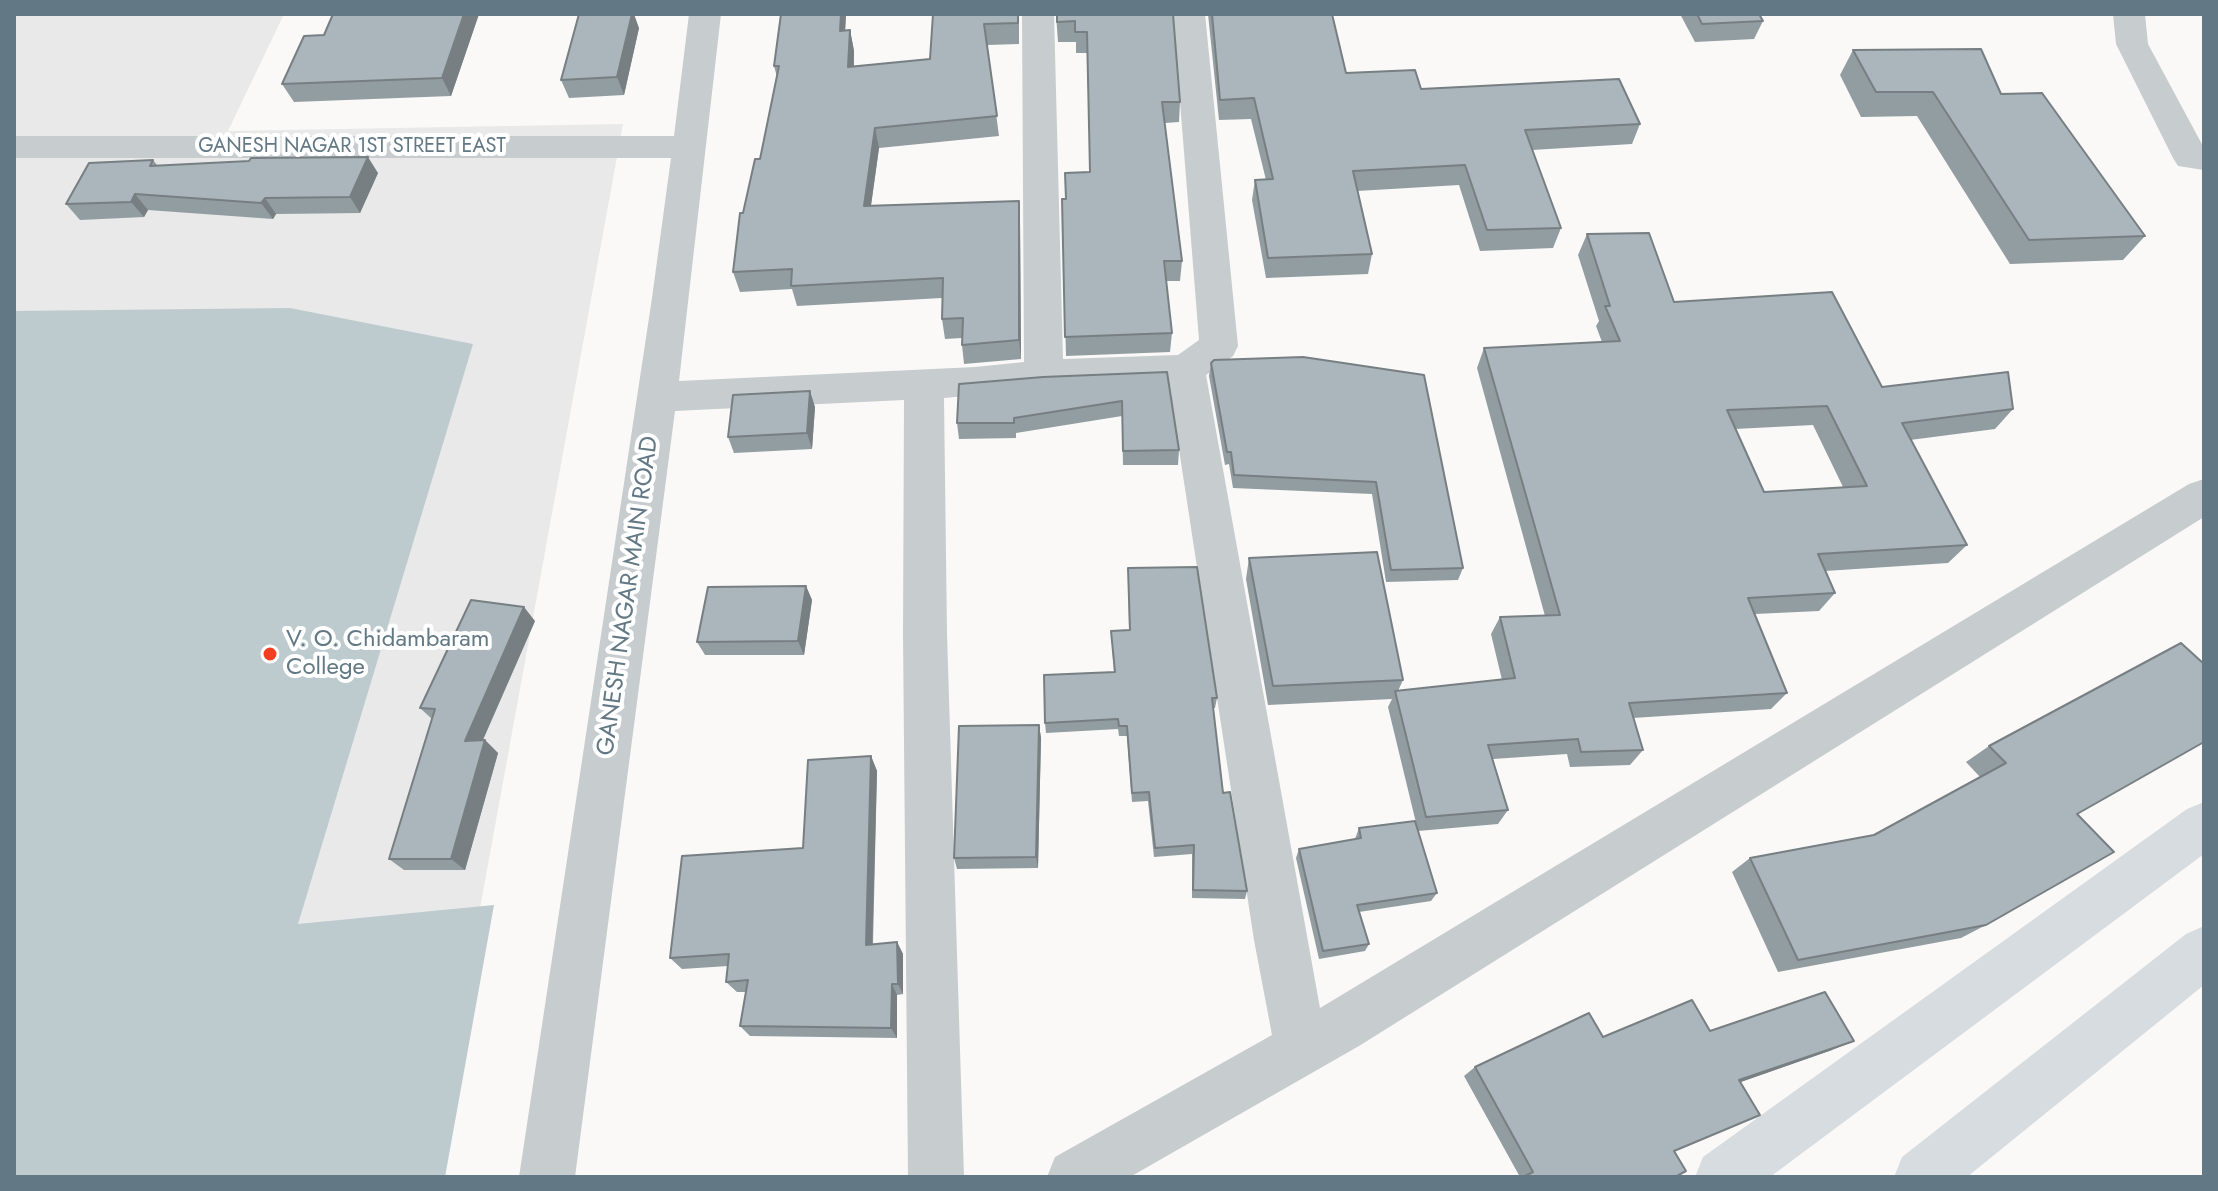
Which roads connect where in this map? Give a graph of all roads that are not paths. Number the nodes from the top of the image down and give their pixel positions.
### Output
1 (705, 14) edge
2 (1038, 14) edge
3 (1189, 14) edge
4 (2129, 14) edge
5 (14, 147) edge
6 (689, 147) junction
7 (2199, 167) edge
8 (1186, 369) junction
9 (1044, 374) junction
10 (924, 385) junction
11 (657, 397) junction
12 (2204, 496) edge
13 (2204, 825) edge
14 (2204, 952) edge
15 (1302, 1049) junction
16 (547, 1177) edge
17 (936, 1177) edge
18 (1075, 1177) edge
19 (1723, 1177) edge
20 (1922, 1177) edge

1 - 6 street, GANESH NAGAR MAIN ROAD
2 - 9 street
3 - 8 street
4 - 7 street
5 - 6 street, GANESH NAGAR 1ST STREET EAST
6 - 11 street, GANESH NAGAR MAIN ROAD
8 - 9 street
8 - 15 street
9 - 10 street
10 - 11 street
10 - 17 street
11 - 16 street, GANESH NAGAR MAIN ROAD
12 - 15 street
13 - 19 main road
14 - 20 main road
15 - 18 street

